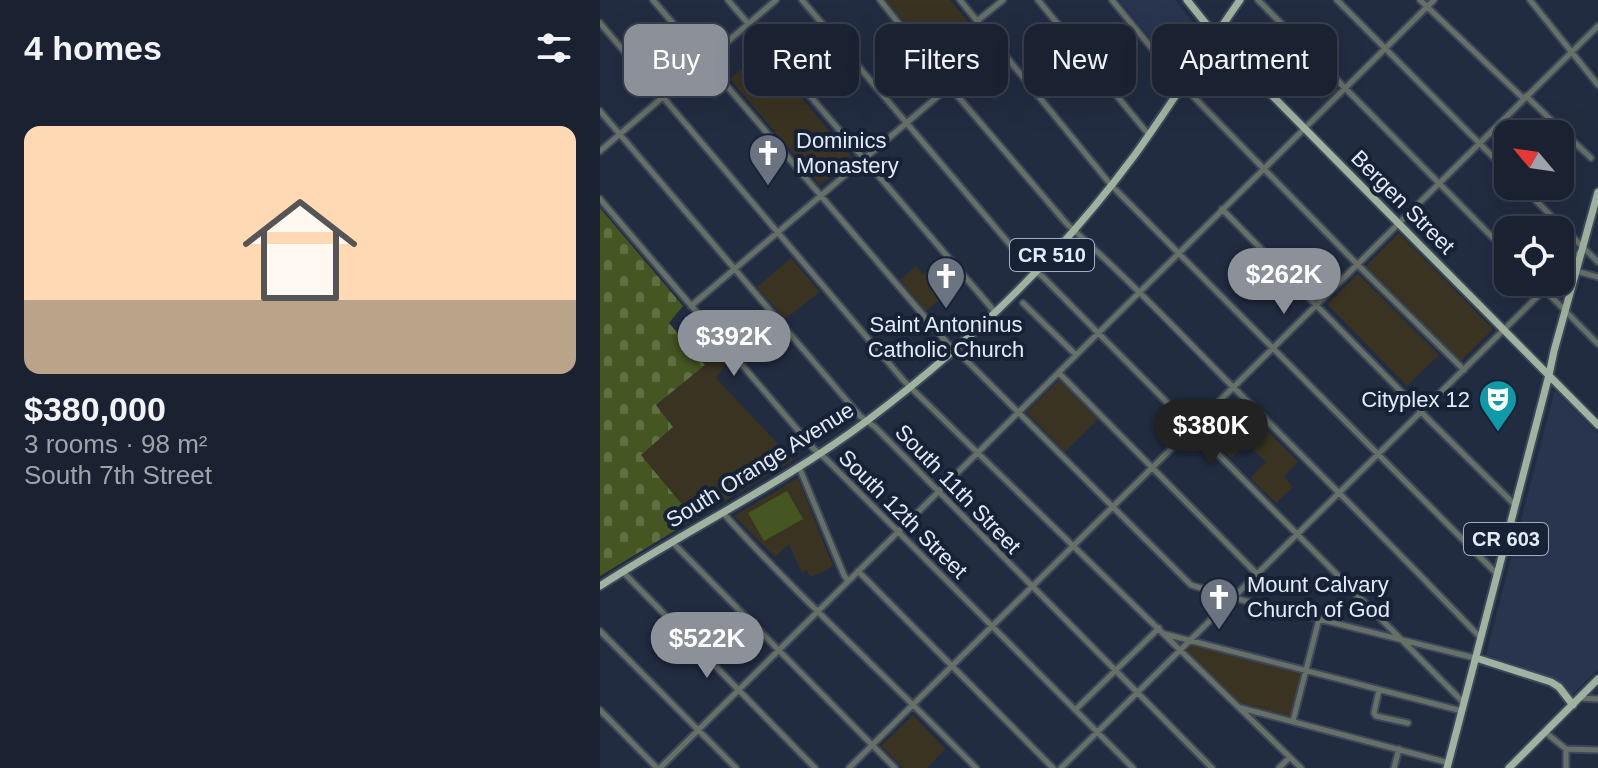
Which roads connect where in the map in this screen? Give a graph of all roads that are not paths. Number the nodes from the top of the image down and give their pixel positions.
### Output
1 (653, 0) edge
2 (728, 0) edge
3 (776, 0) edge
4 (802, 0) edge
5 (880, 0) edge
6 (960, 0) edge
7 (1003, 0) edge
8 (1038, 0) edge
9 (1112, 0) edge
10 (1187, 0) edge
11 (1240, 0) edge
12 (1258, 0) edge
13 (1337, 0) edge
14 (1420, 0) edge
15 (1434, 0) edge
16 (1530, 0) edge
17 (1428, 7) junction
18 (977, 21) junction
19 (600, 23) edge
20 (674, 24) edge
21 (748, 24) joint
22 (899, 24) edge
23 (979, 24) edge
24 (1206, 24) edge
25 (1223, 24) edge
26 (1598, 26) edge
27 (744, 27) edge
28 (728, 41) edge
29 (1385, 48) junction
30 (1152, 49) edge
31 (1571, 52) junction
32 (1008, 59) edge
33 (1598, 85) edge
34 (728, 87) edge
35 (1345, 89) junction
36 (809, 96) edge
37 (937, 96) edge
38 (958, 96) edge
39 (1175, 96) edge
40 (1193, 96) edge
41 (1272, 96) edge
42 (663, 97) junction
43 (1525, 97) junction
44 (600, 111) edge
45 (906, 122) junction
46 (1304, 128) junction
47 (620, 134) junction
48 (1149, 135) junction
49 (1479, 143) junction
50 (600, 151) edge
51 (1494, 158) edge
52 (1591, 158) dead end
53 (863, 159) junction
54 (1263, 168) junction
55 (1438, 183) junction
56 (1111, 185) junction
57 (1598, 192) edge
58 (820, 196) junction
59 (600, 199) edge
60 (1535, 200) edge
61 (1222, 209) junction
62 (1399, 222) junction
63 (1073, 230) junction
64 (777, 232) junction
65 (1494, 239) edge
66 (1583, 248) junction
67 (1179, 253) junction
68 (1574, 258) edge
69 (1598, 262) edge
70 (1357, 264) junction
71 (734, 268) junction
72 (1576, 271) junction
73 (1036, 272) junction
74 (1598, 277) edge
75 (1139, 292) junction
76 (1539, 296) edge
77 (1551, 296) edge
78 (1023, 303) dead end
79 (1316, 305) junction
80 (691, 306) junction
81 (1566, 311) junction
82 (996, 313) junction
83 (1504, 330) junction
84 (1099, 333) junction
85 (1598, 344) edge
86 (1272, 348) junction
87 (955, 350) junction
88 (1076, 355) junction
89 (1464, 370) junction
90 (1059, 373) junction
91 (1549, 375) junction
92 (1233, 386) junction
93 (911, 387) junction
94 (1019, 412) junction
95 (1421, 412) junction
96 (866, 421) junction
97 (1598, 425) edge
98 (1192, 427) junction
99 (978, 452) junction
100 (819, 453) junction
101 (1378, 455) junction
102 (799, 467) junction
103 (1152, 467) junction
104 (938, 492) junction
105 (1340, 493) junction
106 (1515, 505) junction
107 (1112, 507) junction
108 (722, 512) junction
109 (899, 531) junction
110 (1298, 534) junction
111 (672, 541) junction
112 (1073, 545) junction
113 (622, 571) junction
114 (858, 571) junction
115 (1497, 574) junction
116 (1257, 575) junction
117 (848, 581) junction
118 (600, 586) edge
119 (1031, 587) junction
120 (1234, 598) junction
121 (818, 611) junction
122 (1319, 619) junction
123 (992, 626) junction
124 (600, 631) edge
125 (1161, 631) junction
126 (1481, 638) junction
127 (1404, 640) junction
128 (1190, 641) junction
129 (778, 650) junction
130 (1181, 650) junction
131 (1476, 658) junction
132 (953, 665) junction
133 (1116, 671) junction
134 (1306, 671) junction
135 (1598, 679) edge
136 (738, 690) junction
137 (1379, 690) junction
138 (1137, 693) junction
139 (1598, 699) edge
140 (1576, 702) junction
141 (914, 703) junction
142 (1239, 707) junction
143 (1463, 707) junction
144 (600, 710) edge
145 (1075, 710) junction
146 (1293, 721) junction
147 (1408, 723) dead end
148 (698, 730) junction
149 (1545, 731) junction
150 (1097, 732) junction
151 (872, 745) junction
152 (1399, 749) junction
153 (1566, 749) junction
154 (1598, 750) edge
155 (1290, 757) junction
156 (1448, 765) edge
157 (658, 768) edge
158 (736, 768) edge
159 (815, 768) edge
160 (849, 768) edge
161 (895, 768) edge
162 (976, 768) edge
163 (1053, 768) edge
164 (1061, 768) edge
165 (1132, 768) edge
166 (1212, 768) edge
167 (1279, 768) edge
168 (1301, 768) edge
169 (1394, 768) edge
170 (1509, 768) edge
171 (1566, 768) edge

1 - 20 street
2 - 21 street
3 - 21 street
4 - 45 street
5 - 22 street
6 - 18 street
7 - 18 street
8 - 48 street
9 - 30 street
10 - 24 main road, Bergen Street
11 - 25 main road, South Orange Avenue / CR 510
12 - 35 street
13 - 29 street
14 - 17 street
15 - 17 street
16 - 31 street
17 - 29 street
17 - 43 street
18 - 23 street
19 - 42 street
26 - 31 street
27 - 28 street
29 - 35 street
29 - 49 street
31 - 33 street
31 - 43 street
32 - 56 street
34 - 58 street
35 - 46 street
35 - 55 street
36 - 53 street
37 - 45 street
38 - 63 street
39 - 48 main road, South Orange Avenue / CR 510
40 - 54 street
41 - 46 main road, Bergen Street
42 - 47 street
42 - 64 street
43 - 49 street
43 - 52 street
44 - 47 street, South 11th Street
45 - 53 street
45 - 73 street
46 - 54 street
46 - 62 main road, Bergen Street
47 - 50 street
47 - 71 street, South 11th Street
48 - 56 main road, South Orange Avenue / CR 510
49 - 51 street
49 - 55 street
53 - 58 street
53 - 82 street
54 - 61 street
54 - 70 street
55 - 62 street
55 - 65 street
56 - 63 main road, South Orange Avenue / CR 510
56 - 67 street
57 - 66 main road, CR 603
58 - 64 street
58 - 87 street
59 - 80 street, South 12th Street
60 - 66 street
61 - 67 street
61 - 79 street
62 - 70 street
62 - 83 main road, Bergen Street
63 - 73 main road, South Orange Avenue / CR 510
63 - 75 street
64 - 71 street
64 - 93 street
66 - 68 street
66 - 69 street
66 - 72 main road, CR 603
67 - 75 street
67 - 86 street
70 - 79 street
70 - 89 street
71 - 80 street
71 - 96 street, South 11th Street
72 - 74 street
72 - 81 main road, CR 603
73 - 82 main road, South Orange Avenue / CR 510
73 - 84 street
75 - 84 street
75 - 92 street
76 - 83 street
77 - 81 street
78 - 88 street
79 - 86 street
79 - 95 street
80 - 100 street, South 12th Street
81 - 85 street
81 - 91 main road, CR 603
82 - 87 main road, South Orange Avenue / CR 510
83 - 89 street
83 - 91 main road, Bergen Street
84 - 88 street
84 - 98 street
86 - 92 street
86 - 101 street
87 - 93 main road, South Orange Avenue / CR 510
87 - 94 street
88 - 90 street
89 - 95 street
90 - 94 street
90 - 103 street
91 - 97 main road, Bergen Street
91 - 106 main road, CR 603
92 - 98 street
92 - 105 street
93 - 96 main road, South Orange Avenue / CR 510
93 - 99 street
94 - 99 street
94 - 107 street
95 - 101 street
95 - 106 street
96 - 100 main road, South Orange Avenue / CR 510
96 - 104 street, South 11th Street
98 - 103 street
98 - 110 street
99 - 104 street
99 - 112 street
100 - 102 main road, South Orange Avenue / CR 510
100 - 109 street, South 12th Street
101 - 105 street
101 - 115 street
102 - 108 main road, South Orange Avenue / CR 510
102 - 117 street
103 - 107 street
103 - 116 street
104 - 109 street
104 - 119 street, South 11th Street
105 - 110 street
105 - 126 street
106 - 115 main road, CR 603
107 - 112 street
107 - 120 street
108 - 111 main road, South Orange Avenue / CR 510
108 - 121 street
109 - 114 street
109 - 123 street, South 12th Street
110 - 116 street
110 - 127 street
111 - 113 main road, South Orange Avenue / CR 510
111 - 129 street
112 - 119 street
112 - 125 street
113 - 118 main road, South Orange Avenue / CR 510
113 - 136 street
114 - 117 street
114 - 132 street
115 - 126 main road, CR 603
116 - 120 street
117 - 121 street
119 - 123 street
119 - 133 street, South 11th Street
120 - 122 street
120 - 128 street
121 - 129 street
121 - 141 street
122 - 127 street
122 - 134 street
123 - 132 street
123 - 145 street, South 12th Street
124 - 148 street
125 - 128 street
125 - 130 street
125 - 133 street
126 - 131 main road, CR 603
127 - 131 street
127 - 143 street
128 - 130 street
128 - 134 street
129 - 136 street
129 - 151 street
130 - 138 street
130 - 142 street
131 - 140 main road
131 - 143 main road, CR 603
132 - 141 street
132 - 163 street
133 - 138 street, South 11th Street
133 - 145 street
134 - 137 street
134 - 146 street
135 - 140 main road
136 - 148 street
136 - 159 street
137 - 143 street
137 - 147 street
138 - 150 street
138 - 166 street, South 11th Street
139 - 140 street
140 - 149 main road
141 - 151 street
141 - 162 street
142 - 146 street
142 - 155 street
143 - 156 main road, CR 603
144 - 157 street
145 - 150 street, South 12th Street
146 - 152 street
148 - 157 street
148 - 158 street
149 - 153 street
149 - 170 main road
150 - 164 street
150 - 165 street, South 12th Street
151 - 160 street
151 - 161 street
152 - 156 street
152 - 169 street
153 - 154 street
153 - 171 street
155 - 167 street
155 - 168 street

